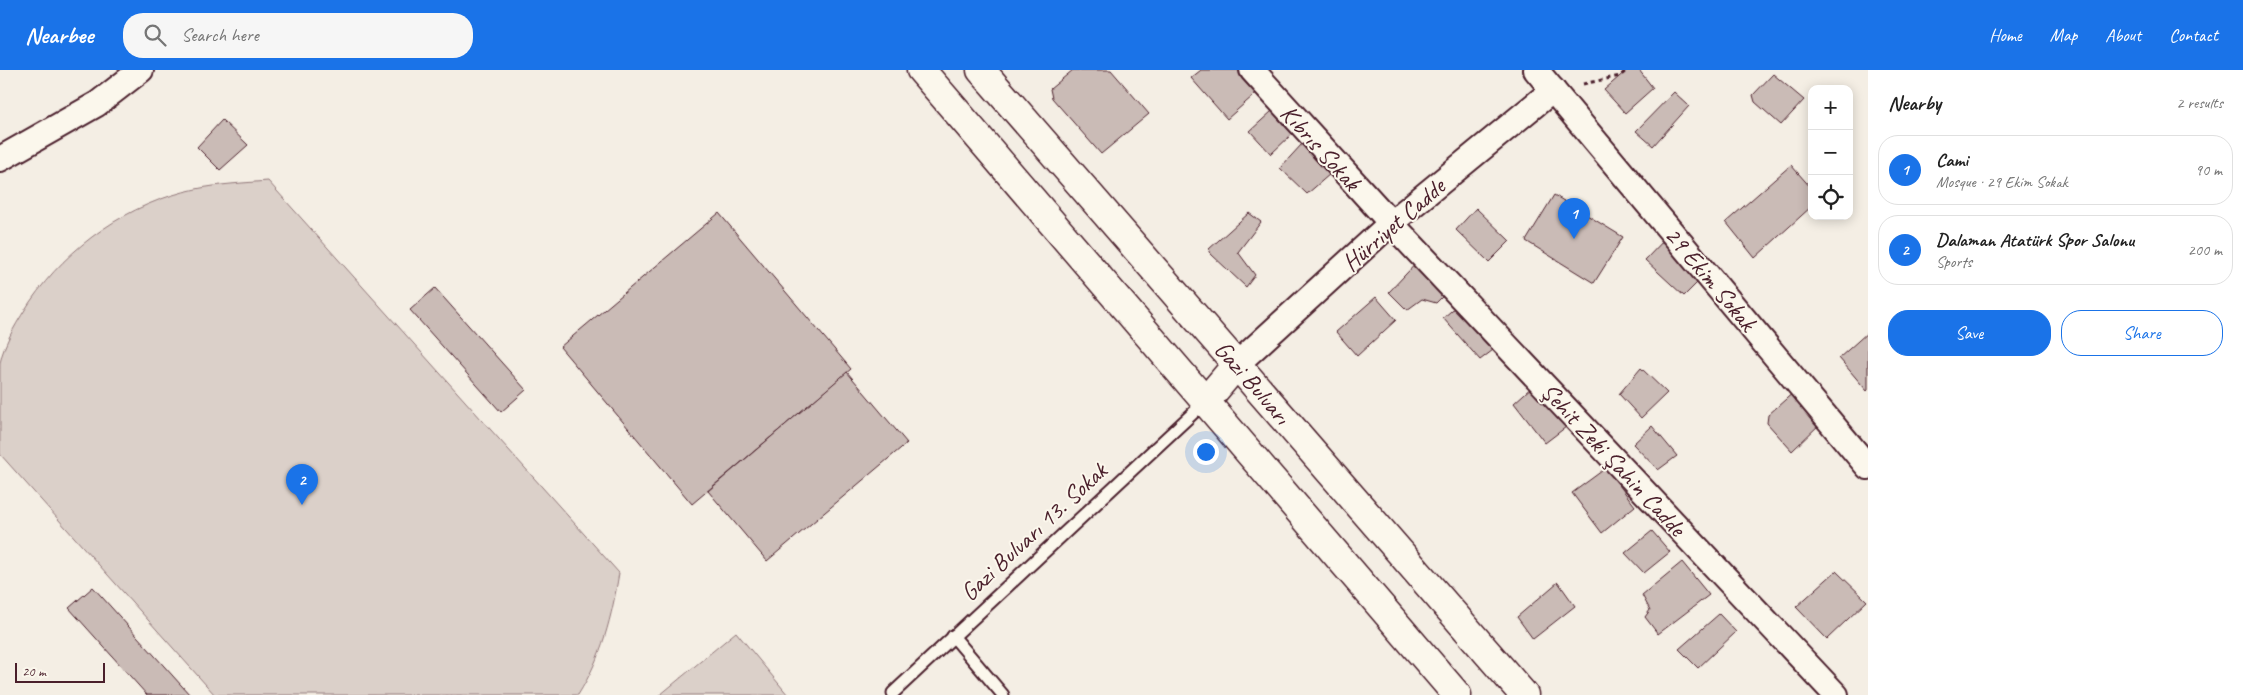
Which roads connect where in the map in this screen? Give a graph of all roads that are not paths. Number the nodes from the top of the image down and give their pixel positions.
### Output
1 (142, 70) edge
2 (921, 70) edge
3 (981, 70) edge
4 (1252, 70) edge
5 (1536, 70) edge
6 (1553, 90) junction
7 (3, 151) edge
8 (1391, 223) junction
9 (1237, 364) junction
10 (1205, 402) junction
11 (1868, 467) edge
12 (953, 636) junction
13 (892, 693) dead end
14 (1003, 695) edge
15 (1457, 695) edge
16 (1524, 695) edge
17 (1836, 695) edge

1 - 7 street
2 - 10 main road, Gazi Bulvarı
3 - 9 main road, Gazi Bulvarı
4 - 8 street, Kıbrıs Sokak
5 - 6 street, 29 Ekim Sokak
6 - 8 street, Hürriyet Cadde
6 - 11 street, 29 Ekim Sokak
8 - 9 street, Hürriyet Cadde
8 - 17 street, Şehit Zeki Şahin Cadde
9 - 10 main road
9 - 16 main road, Gazi Bulvarı
10 - 12 lane, Gazi Bulvarı 13. Sokak
10 - 15 main road, Gazi Bulvarı
12 - 13 lane, Gazi Bulvarı 13. Sokak
12 - 14 lane

